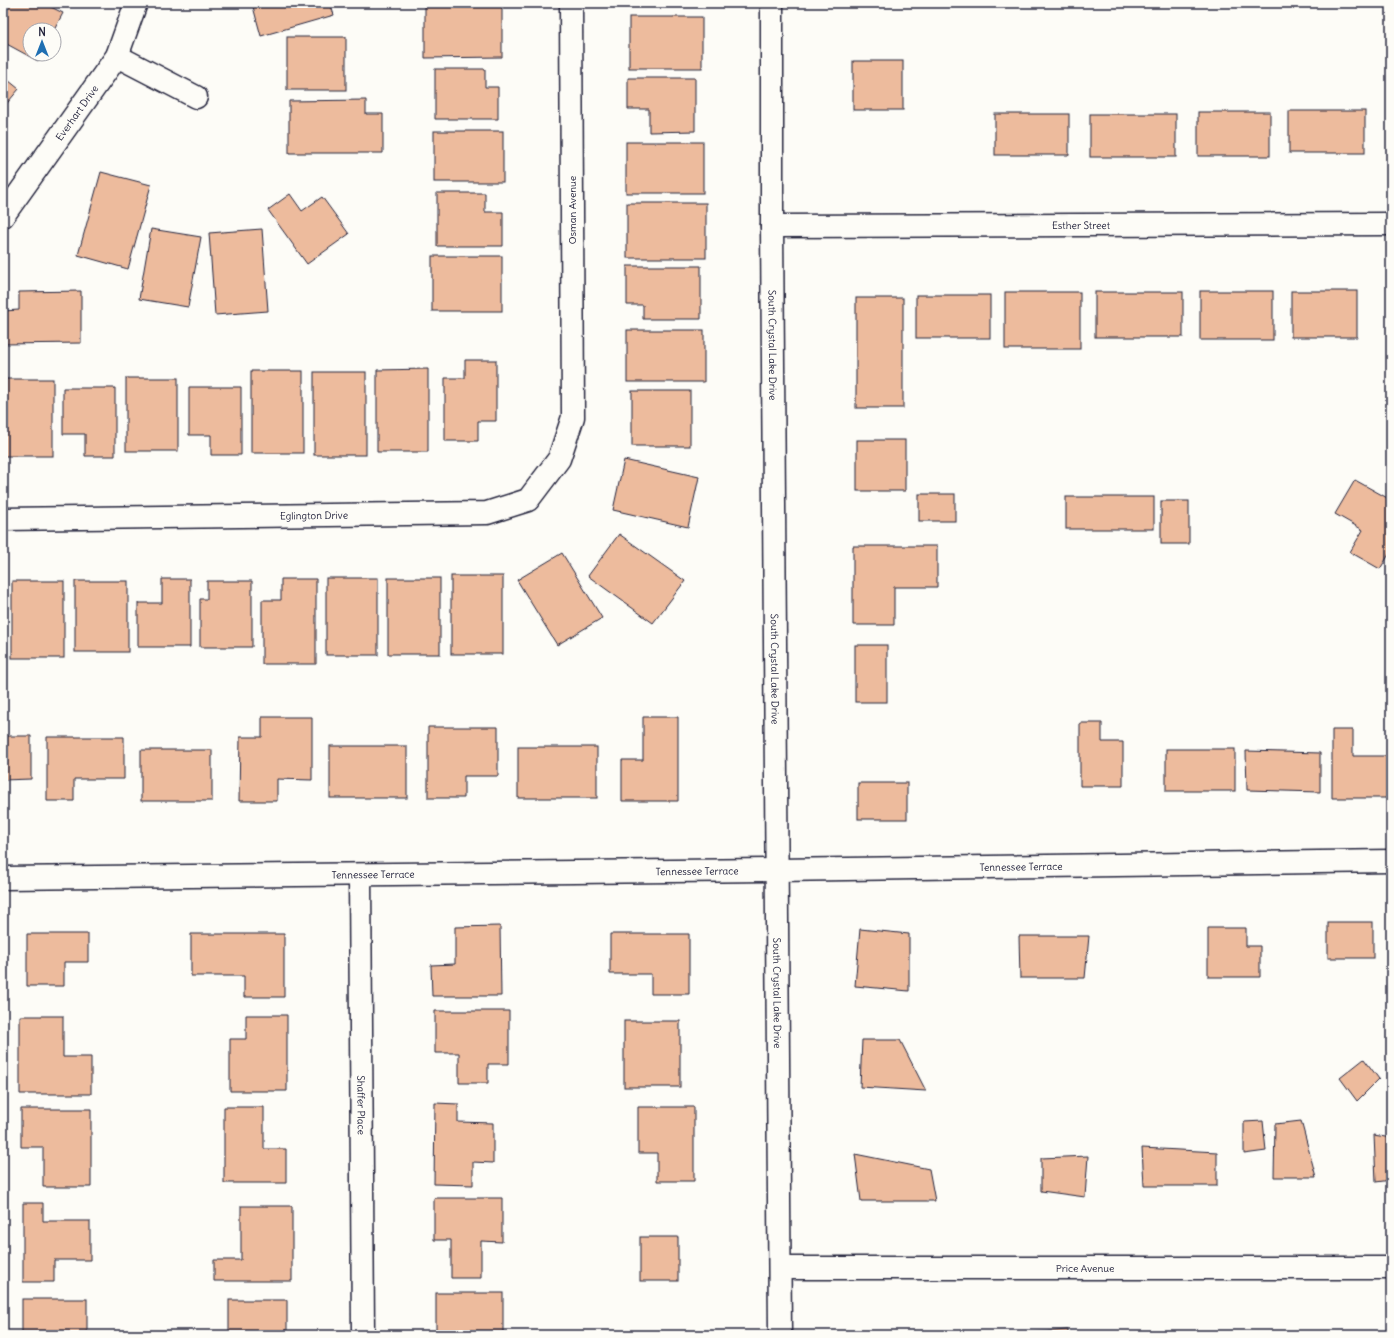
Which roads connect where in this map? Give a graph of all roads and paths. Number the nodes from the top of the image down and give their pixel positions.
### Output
1 (136, 3) edge
2 (571, 3) edge
3 (772, 3) edge
4 (117, 56) junction
5 (196, 97) dead end
6 (3, 216) edge
7 (1391, 224) edge
8 (772, 226) junction
9 (573, 417) joint
10 (3, 519) edge
11 (1391, 861) edge
12 (776, 870) junction
13 (360, 875) junction
14 (3, 878) edge
15 (780, 1268) junction
16 (1391, 1268) edge
17 (363, 1335) edge
18 (780, 1335) edge

1 - 4 street, Everhart Drive
2 - 9 street, Osman Avenue
3 - 8 street, South Crystal Lake Drive
4 - 5 street
4 - 6 street, Everhart Drive
7 - 8 street, Esther Street
8 - 12 street, South Crystal Lake Drive
9 - 10 street, Eglington Drive
11 - 12 street, Tennessee Terrace
12 - 13 street, Tennessee Terrace
12 - 15 street, South Crystal Lake Drive
13 - 14 street, Tennessee Terrace
13 - 17 street, Shaffer Place
15 - 16 street, Price Avenue
15 - 18 street, South Crystal Lake Drive

